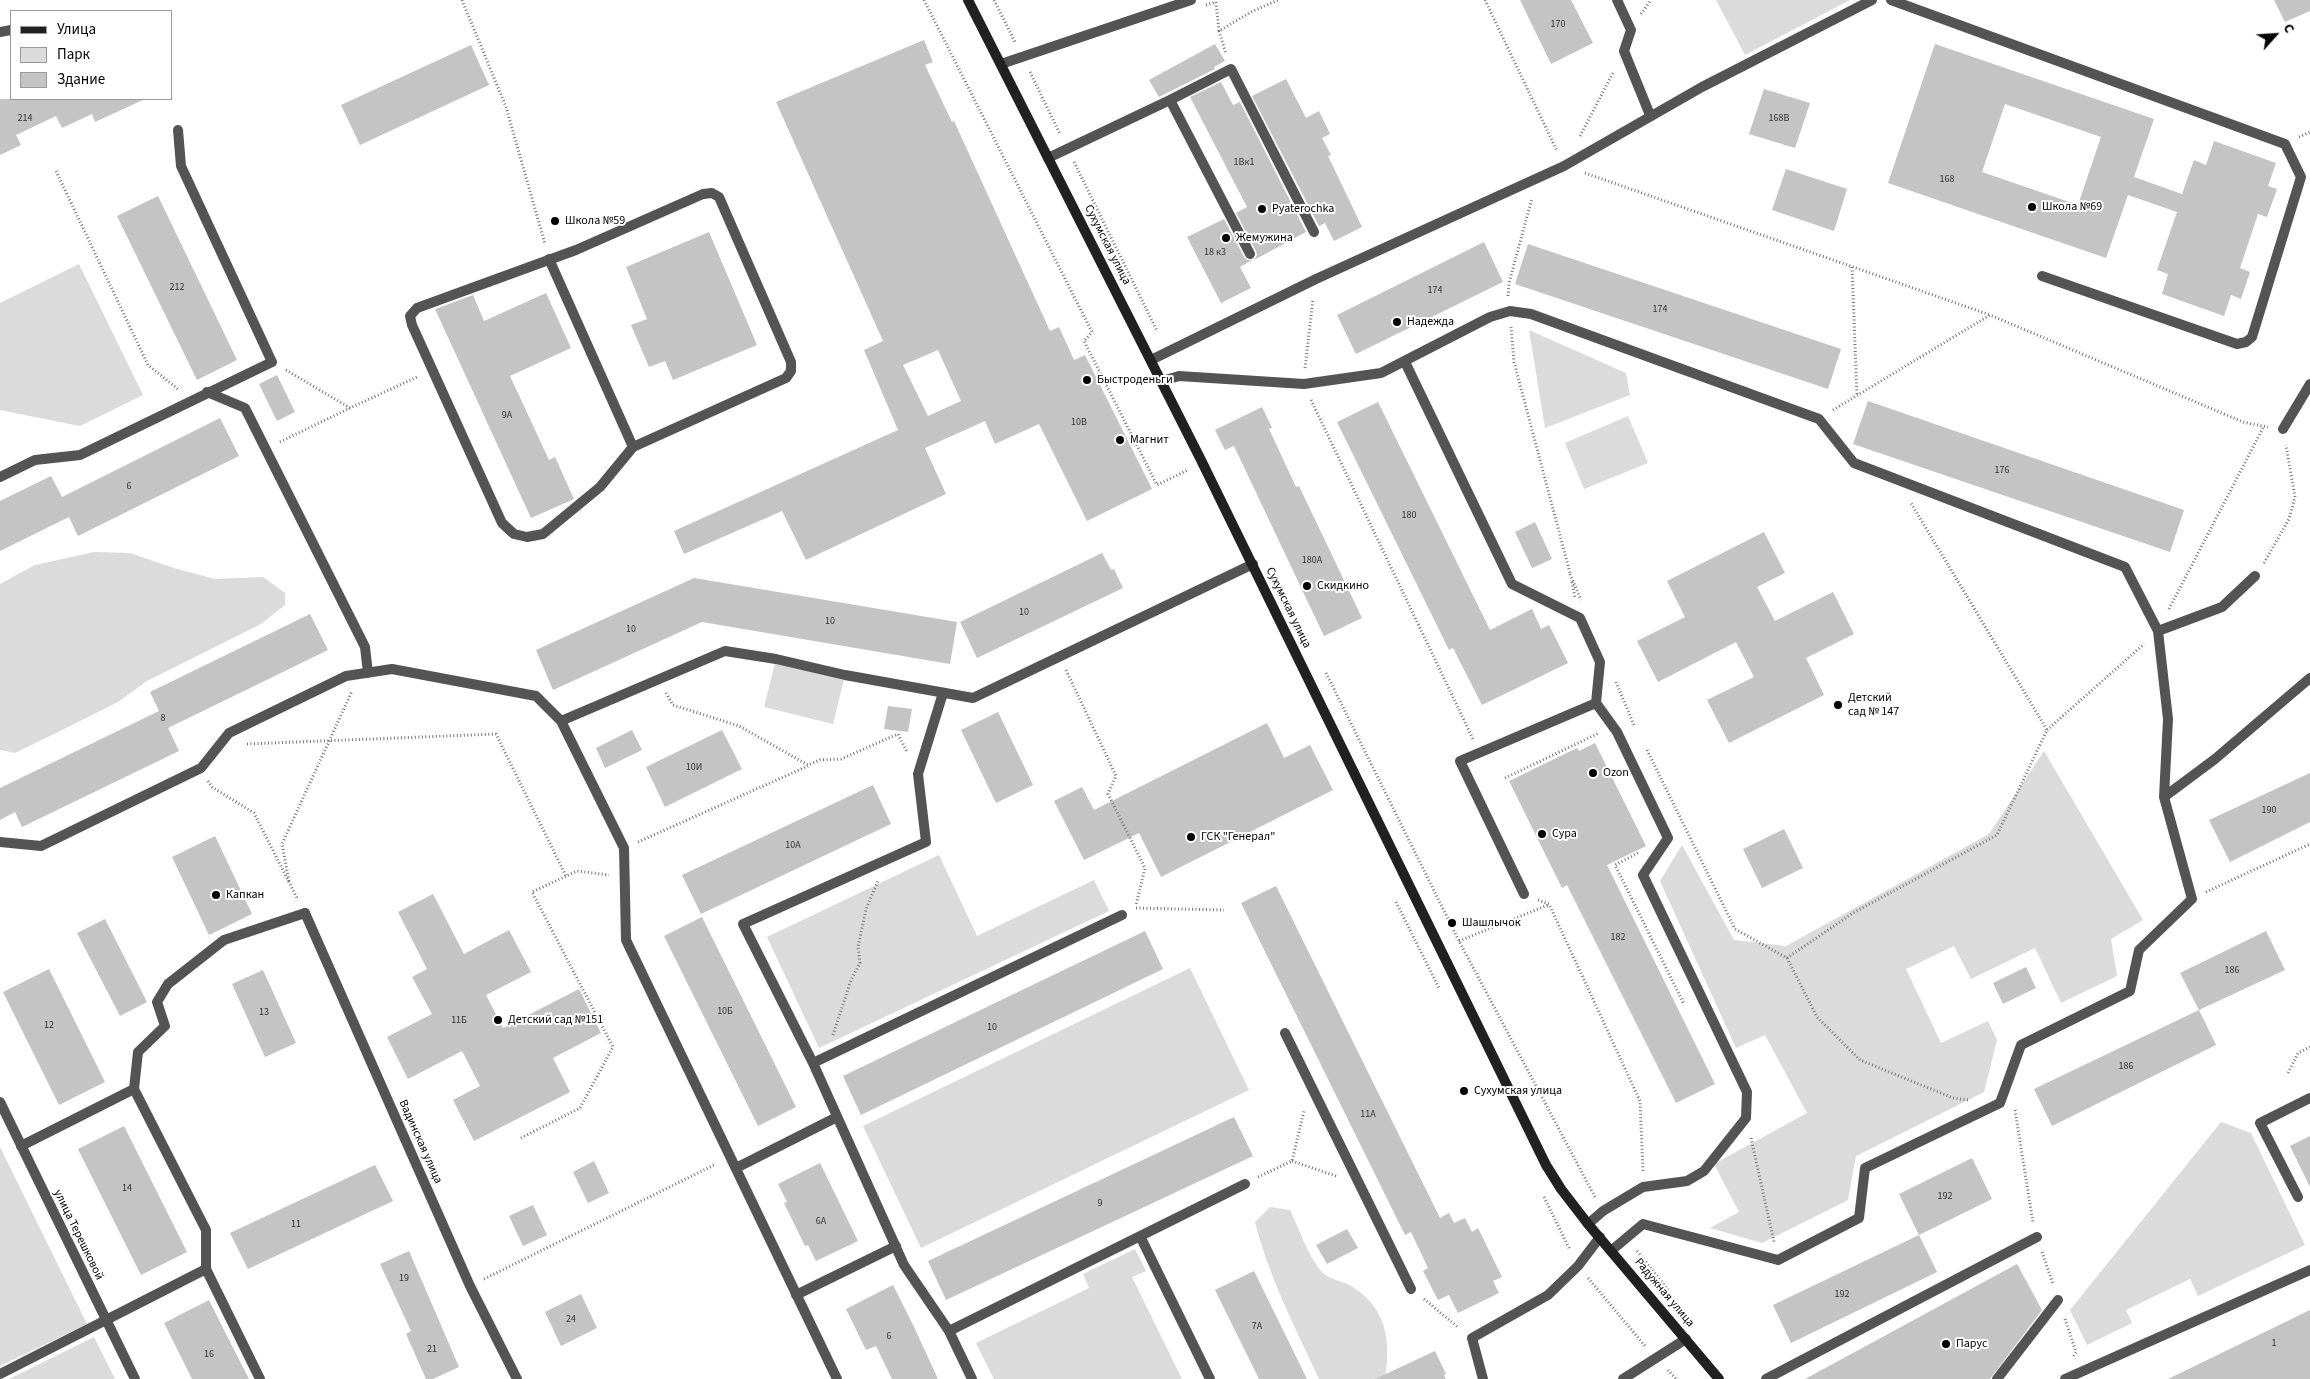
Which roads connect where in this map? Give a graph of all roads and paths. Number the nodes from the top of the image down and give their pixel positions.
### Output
1 (462, 0) edge
2 (924, 0) edge
3 (968, 0) edge
4 (1191, 0) edge
5 (1485, 0) edge
6 (1617, 0) edge
7 (1872, 0) edge
8 (1891, 0) edge
9 (1218, 31) dead end
10 (1624, 51) junction
11 (1001, 64) junction
12 (1231, 69) junction
13 (1170, 100) junction
14 (1650, 115) junction
15 (178, 130) dead end
16 (1578, 139) dead end
17 (1048, 158) junction
18 (1564, 166) junction
19 (56, 171) dead end
20 (1537, 180) junction
21 (1314, 232) dead end
22 (1250, 254) dead end
23 (549, 259) junction
24 (1852, 267) junction
25 (2042, 276) dead end
26 (1316, 279) junction
27 (1510, 311) junction
28 (1990, 315) junction
29 (1151, 360) junction
30 (272, 362) junction
31 (1405, 362) junction
32 (432, 370) junction
33 (1162, 381) junction
34 (1304, 384) junction
35 (2310, 384) edge
36 (206, 392) junction
37 (1857, 396) junction
38 (191, 400) junction
39 (350, 408) junction
40 (1819, 418) junction
41 (2264, 426) junction
42 (2283, 429) junction
43 (633, 447) junction
44 (266, 449) junction
45 (1190, 470) dead end
46 (0, 477) edge
47 (1897, 480) junction
48 (1253, 564) junction
49 (1570, 574) junction
50 (2255, 576) joint
51 (1581, 601) dead end
52 (1580, 618) junction
53 (2158, 632) junction
54 (1059, 657) junction
55 (364, 673) junction
56 (1612, 673) dead end
57 (2310, 678) edge
58 (658, 680) junction
59 (943, 693) junction
60 (1596, 703) junction
61 (561, 721) junction
62 (1635, 727) dead end
63 (2047, 730) junction
64 (329, 740) junction
65 (1644, 744) dead end
66 (219, 745) junction
67 (1480, 754) junction
68 (808, 765) junction
69 (200, 768) junction
70 (1374, 768) dead end
71 (918, 774) junction
72 (2164, 797) junction
73 (0, 842) edge
74 (2310, 844) edge
75 (624, 848) junction
76 (886, 860) junction
77 (566, 876) junction
78 (625, 877) junction
79 (289, 882) junction
80 (1524, 894) joint
81 (2192, 899) junction
82 (1549, 904) junction
83 (1136, 908) junction
84 (1224, 910) dead end
85 (304, 913) junction
86 (1122, 915) joint
87 (1459, 941) junction
88 (1787, 958) junction
89 (1285, 1033) dead end
90 (2310, 1047) edge
91 (826, 1057) junction
92 (813, 1063) junction
93 (2288, 1073) dead end
94 (1310, 1086) junction
95 (134, 1089) junction
96 (2310, 1098) edge
97 (0, 1102) edge
98 (2000, 1104) junction
99 (837, 1117) junction
100 (521, 1138) dead end
101 (21, 1146) junction
102 (730, 1157) junction
103 (1292, 1161) junction
104 (736, 1168) junction
105 (1245, 1184) joint
106 (1359, 1184) junction
107 (1643, 1187) junction
108 (2298, 1197) dead end
109 (1546, 1200) dead end
110 (1597, 1200) dead end
111 (1588, 1224) junction
112 (1140, 1236) junction
113 (1600, 1237) junction
114 (2037, 1237) junction
115 (896, 1246) junction
116 (1612, 1250) junction
117 (1578, 1266) junction
118 (206, 1269) junction
119 (2310, 1270) edge
120 (470, 1286) junction
121 (1411, 1289) joint
122 (796, 1294) junction
123 (2058, 1300) junction
124 (107, 1321) junction
125 (949, 1331) junction
126 (1472, 1338) junction
127 (1686, 1339) junction
128 (1656, 1358) junction
129 (2072, 1358) dead end
130 (0, 1374) edge
131 (135, 1379) edge
132 (260, 1379) edge
133 (517, 1379) edge
134 (837, 1379) edge
135 (972, 1379) edge
136 (1210, 1379) edge
137 (1484, 1379) edge
138 (1623, 1379) edge
139 (1676, 1379) edge
140 (1719, 1379) edge
141 (1766, 1379) edge
142 (1997, 1379) edge
143 (2065, 1379) edge

1 - 23 path
2 - 45 path
3 - 11 main road, Сухумская улица
4 - 11 street
5 - 18 path
6 - 10 street
7 - 14 street
8 - 25 street
9 - 12 path
10 - 14 street
10 - 16 path
11 - 17 main road, Сухумская улица
12 - 13 street
12 - 21 street
13 - 17 street
13 - 22 street
14 - 18 street
15 - 30 street
17 - 29 main road, Сухумская улица
18 - 20 street
18 - 24 path
19 - 38 path
20 - 26 street
20 - 27 path
23 - 32 street
23 - 43 street
23 - 43 street
24 - 28 path
24 - 37 path
26 - 29 street
26 - 34 path
27 - 31 street
27 - 40 street
27 - 49 path
28 - 37 path
28 - 41 path
29 - 33 main road, Сухумская улица
30 - 36 street
30 - 39 path
31 - 34 street
31 - 52 street
32 - 39 path
32 - 43 street
33 - 34 street
33 - 48 main road, Сухумская улица
34 - 67 path
35 - 42 street
36 - 38 street
36 - 44 street
37 - 40 path
38 - 46 street
39 - 44 path
40 - 47 street
41 - 42 path
41 - 53 path
42 - 50 path
44 - 55 street
47 - 53 street
47 - 63 path
48 - 54 street
48 - 111 main road, Сухумская улица
49 - 51 path
49 - 52 path
50 - 53 street
52 - 60 street
53 - 63 path
53 - 72 street
54 - 59 street
54 - 83 path
55 - 61 street
55 - 64 path
55 - 66 street
56 - 62 path
57 - 72 street
58 - 59 street
58 - 61 street
58 - 68 path
59 - 71 street
60 - 67 street
60 - 107 street
61 - 75 street
63 - 88 path
64 - 66 path
64 - 77 path
64 - 79 path
65 - 88 path
66 - 69 street
67 - 80 street
68 - 71 path
68 - 75 path
69 - 73 street
69 - 79 path
70 - 87 path
71 - 76 street
72 - 81 street
74 - 81 path
75 - 78 street
76 - 91 path
76 - 92 street
77 - 78 path
77 - 100 path
78 - 102 street
79 - 85 path
80 - 82 path
81 - 98 street
82 - 87 path
82 - 107 path
83 - 84 path
83 - 86 path
85 - 95 street
85 - 120 street, Вадинская улица
86 - 91 street
87 - 110 path
88 - 98 path
89 - 94 street
90 - 93 path
91 - 92 street
92 - 99 street
94 - 103 path
94 - 106 street
95 - 101 street
95 - 118 street
96 - 108 street
97 - 101 street, улица Терешковой
98 - 114 path
98 - 116 street
99 - 104 street
99 - 115 street
101 - 124 street, улица Терешковой
102 - 104 street
102 - 120 path
103 - 105 path
103 - 106 path
104 - 122 street
105 - 112 street
106 - 121 street
107 - 111 street
109 - 117 path
111 - 113 main road, Радужная улица
112 - 125 street
112 - 136 street
113 - 116 main road, Радужная улица
113 - 117 street
114 - 123 path
114 - 141 street
115 - 122 street
115 - 125 street
116 - 127 main road, Радужная улица
117 - 126 street
117 - 128 path
118 - 124 street
118 - 132 street
119 - 143 street
120 - 133 street, Вадинская улица
121 - 126 path
122 - 134 street
123 - 129 path
123 - 142 street
124 - 130 street
124 - 131 street, улица Терешковой
125 - 135 street
126 - 137 street
127 - 128 street
127 - 140 main road, Радужная улица
128 - 138 street
128 - 139 path

